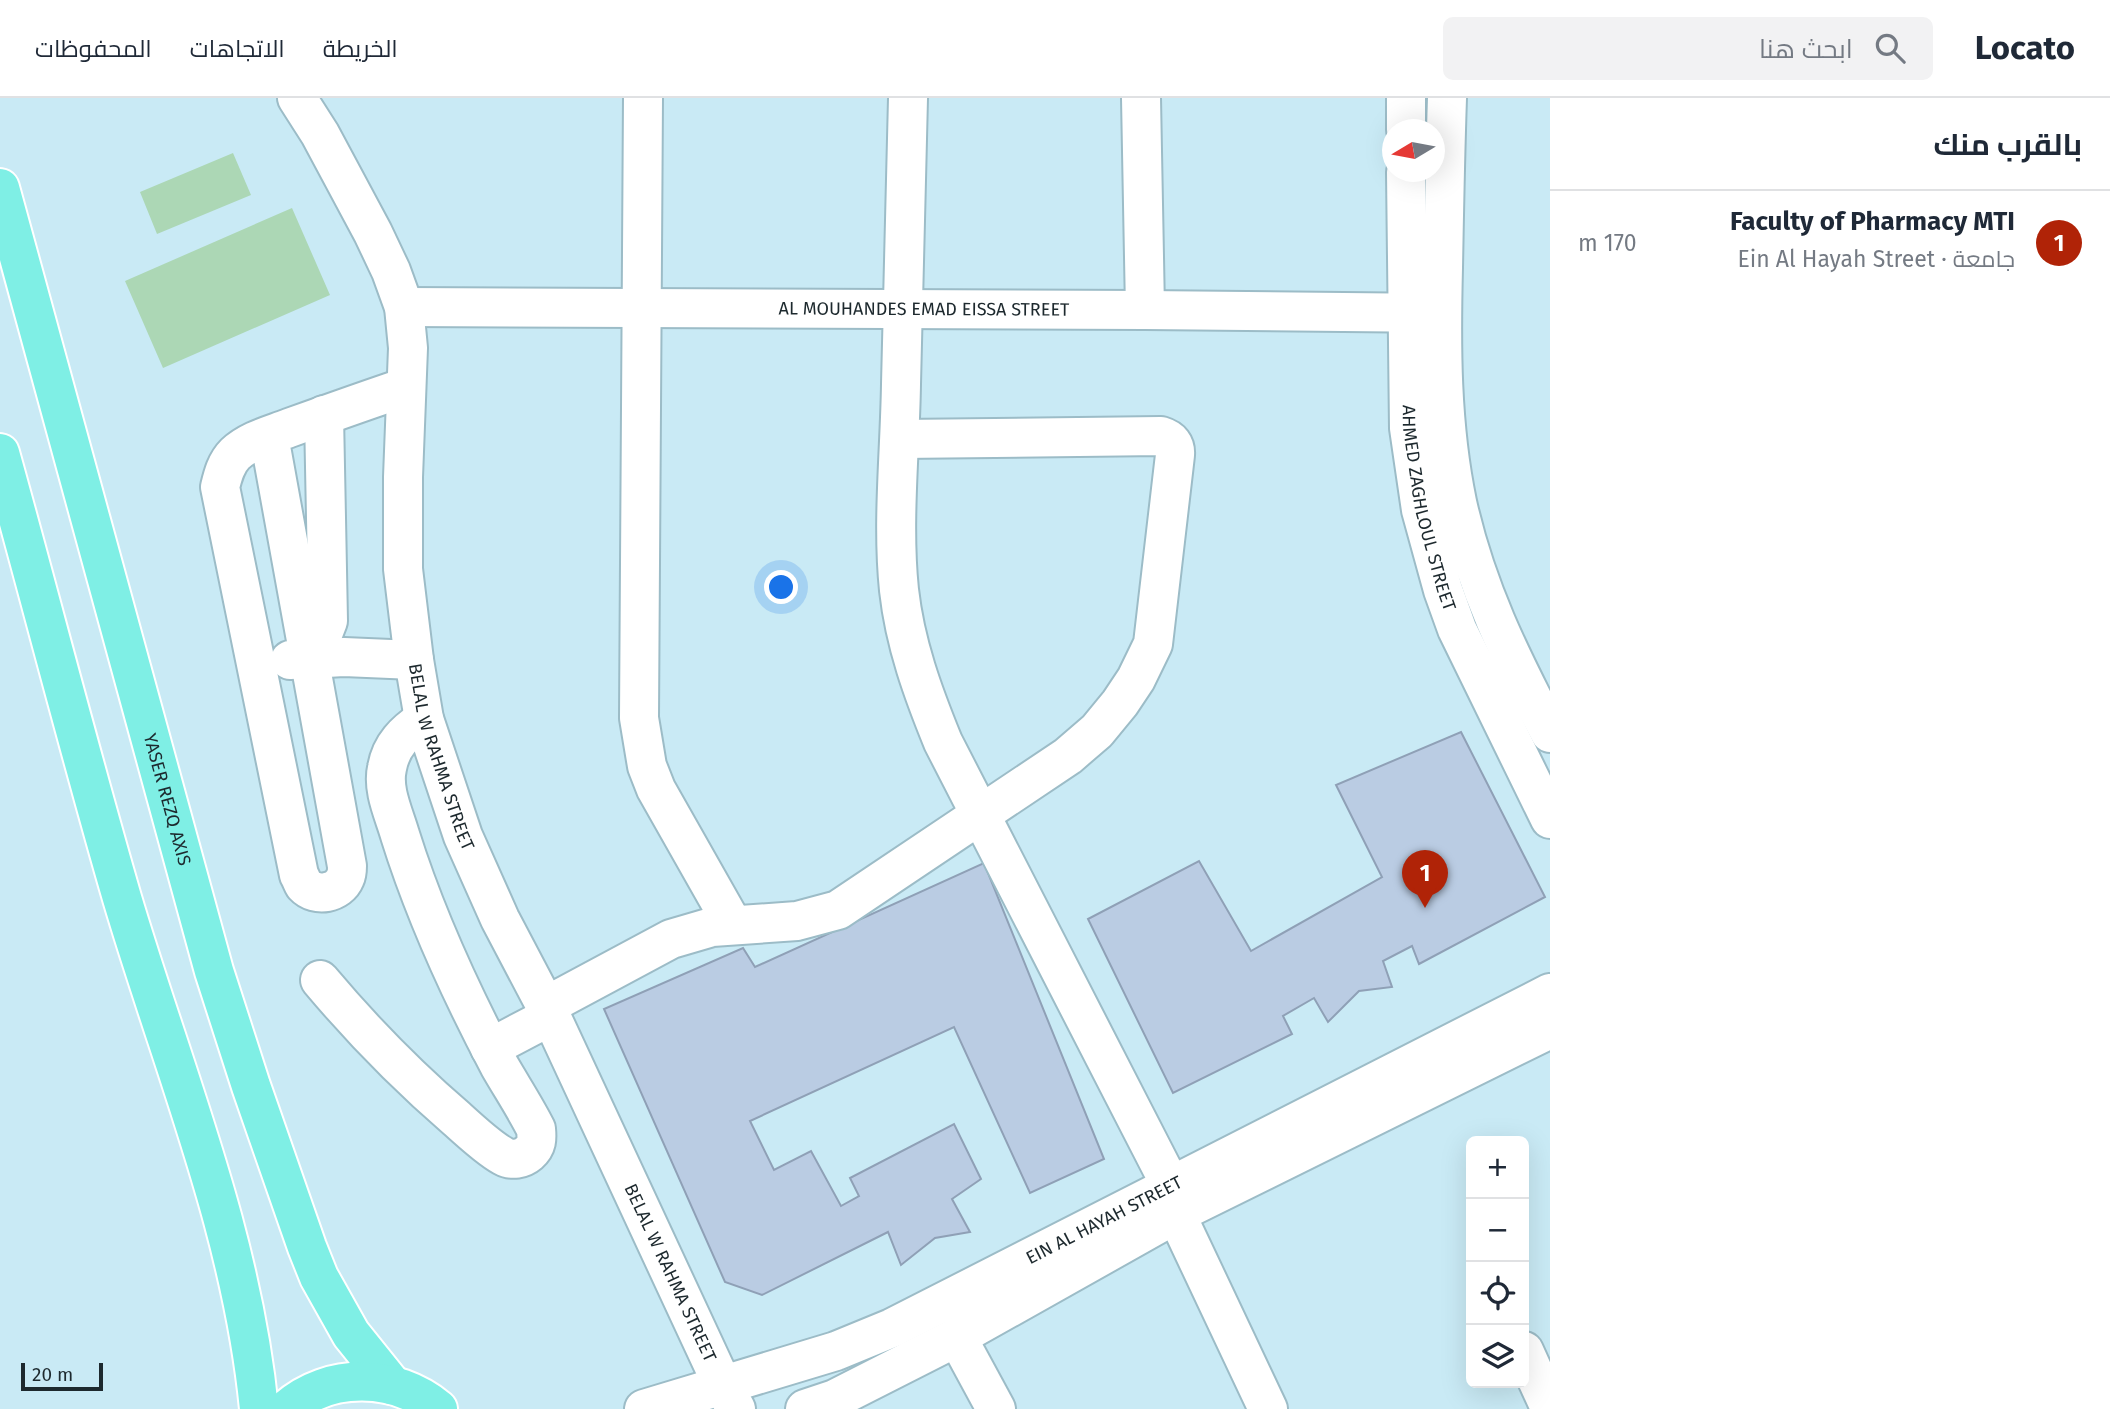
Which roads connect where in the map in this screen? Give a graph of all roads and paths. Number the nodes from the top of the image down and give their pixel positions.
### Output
1 (297, 98) edge
2 (643, 98) edge
3 (908, 98) edge
4 (1141, 98) edge
5 (1406, 98) edge
6 (1447, 98) edge
7 (1406, 119) edge
8 (1407, 182) edge
9 (0, 188) edge
10 (404, 307) junction
11 (641, 308) junction
12 (903, 310) junction
13 (1145, 310) junction
14 (1424, 313) junction
15 (406, 387) junction
16 (324, 415) junction
17 (269, 436) junction
18 (900, 439) junction
19 (0, 453) edge
20 (1491, 614) junction
21 (1457, 629) junction
22 (310, 658) junction
23 (414, 660) junction
24 (255, 665) junction
25 (424, 719) junction
26 (1550, 733) edge
27 (981, 814) junction
28 (1550, 819) edge
29 (733, 925) junction
30 (320, 980) dead end
31 (1550, 993) edge
32 (548, 1011) junction
33 (1550, 1029) edge
34 (490, 1048) junction
35 (1173, 1200) junction
36 (957, 1337) junction
37 (1529, 1364) edge
38 (392, 1385) junction
39 (729, 1397) edge
40 (1545, 1407) edge
41 (259, 1409) edge
42 (287, 1409) edge
43 (438, 1409) edge
44 (644, 1409) edge
45 (805, 1409) edge
46 (996, 1409) edge
47 (1268, 1409) edge

1 - 10 street, BELAL W RAHMA STREET
2 - 11 street
3 - 12 street
4 - 13 street
5 - 7 street
6 - 14 street, AHMED ZAGHLOUL STREET
8 - 14 street, AHMED ZAGHLOUL STREET
9 - 38 main road, YASER REZQ AXIS
10 - 11 street, AL MOUHANDES EMAD EISSA STREET
10 - 15 street, BELAL W RAHMA STREET
11 - 12 street, AL MOUHANDES EMAD EISSA STREET
11 - 29 street
12 - 13 street, AL MOUHANDES EMAD EISSA STREET
12 - 18 street
13 - 14 street, AL MOUHANDES EMAD EISSA STREET
14 - 20 street, AHMED ZAGHLOUL STREET
14 - 21 street, AHMED ZAGHLOUL STREET
15 - 16 street
15 - 23 street, BELAL W RAHMA STREET
16 - 17 street
16 - 22 street
17 - 22 street
17 - 24 street
18 - 27 street
18 - 27 street
19 - 41 main road
20 - 21 street
20 - 26 street, AHMED ZAGHLOUL STREET
21 - 28 street, AHMED ZAGHLOUL STREET
22 - 23 street
22 - 24 street
22 - 24 street
23 - 25 street, BELAL W RAHMA STREET
25 - 32 street, BELAL W RAHMA STREET
25 - 34 street
27 - 29 street
27 - 35 street
29 - 32 street
30 - 34 street
31 - 35 street, EIN AL HAYAH STREET
32 - 34 street
32 - 39 street, BELAL W RAHMA STREET
33 - 35 street, EIN AL HAYAH STREET
35 - 36 street, EIN AL HAYAH STREET
35 - 39 street, EIN AL HAYAH STREET
35 - 47 street
36 - 45 street, EIN AL HAYAH STREET
36 - 46 street
37 - 40 street
38 - 42 main road
38 - 43 main road
39 - 44 street, EIN AL HAYAH STREET

